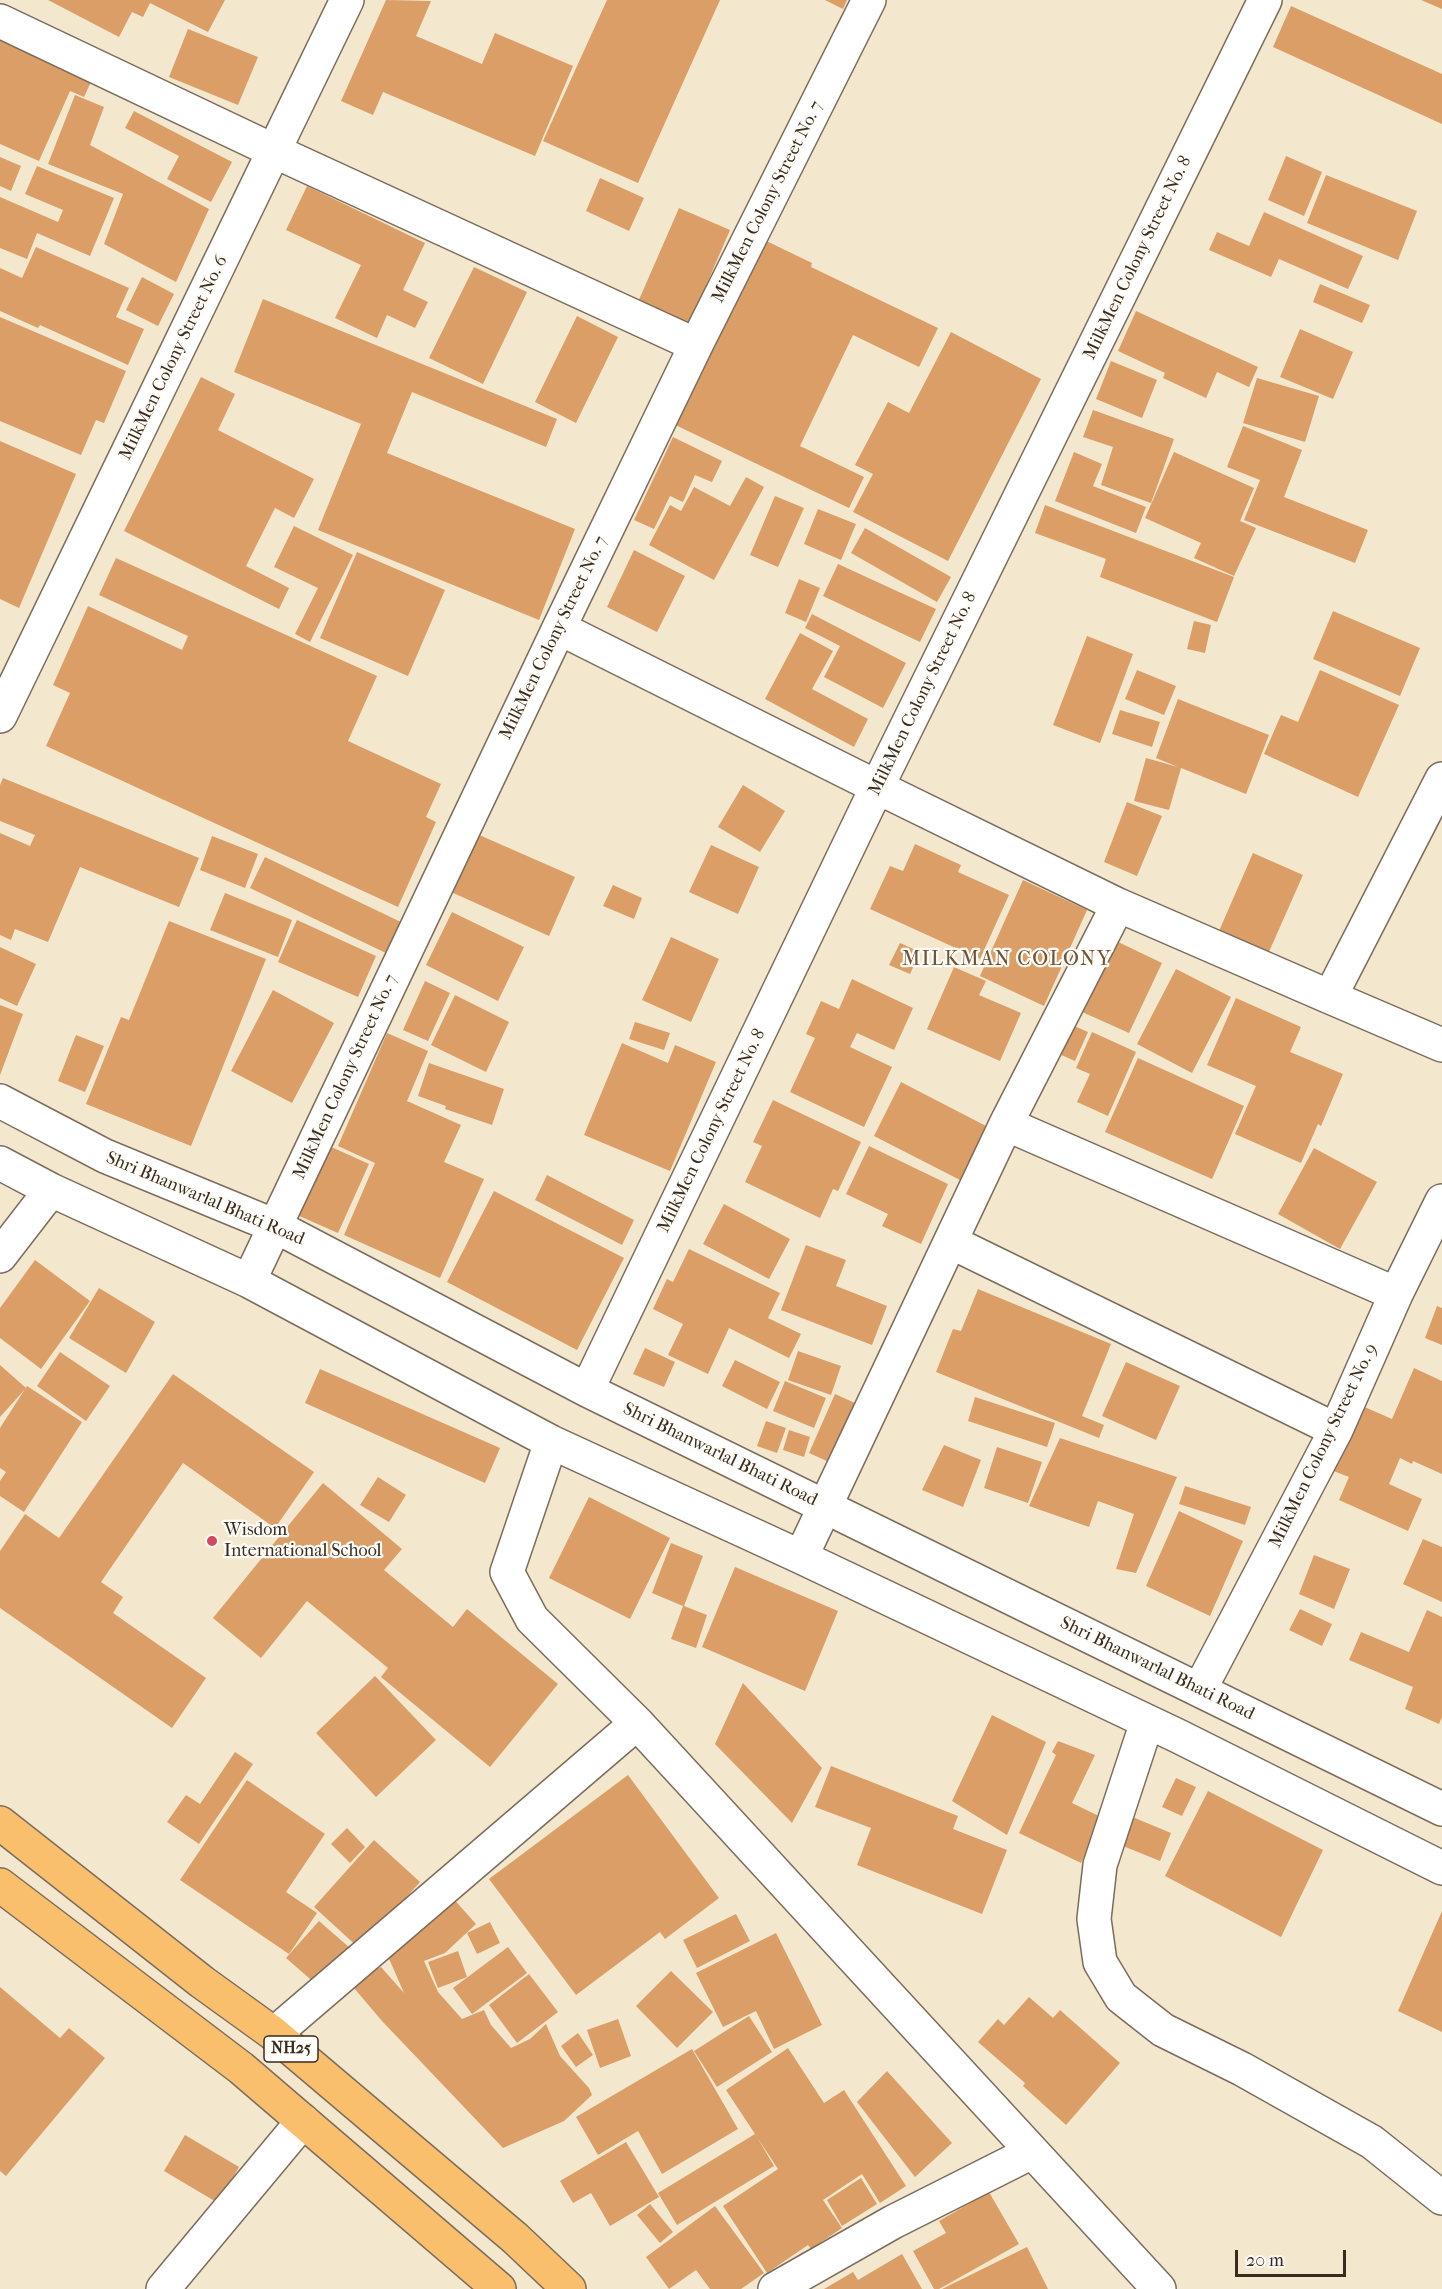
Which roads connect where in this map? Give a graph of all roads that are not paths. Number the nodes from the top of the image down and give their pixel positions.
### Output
1 (347, 0) edge
2 (869, 0) edge
3 (1265, 0) edge
4 (0, 21) edge
5 (274, 152) junction
6 (696, 345) junction
7 (559, 628) junction
8 (0, 716) edge
9 (1442, 779) edge
10 (877, 787) junction
11 (1118, 904) junction
12 (1330, 997) junction
13 (1442, 1045) edge
14 (0, 1101) edge
15 (1006, 1124) junction
16 (0, 1163) edge
17 (51, 1190) junction
18 (1442, 1201) edge
19 (275, 1226) junction
20 (951, 1242) junction
21 (0, 1256) edge
22 (249, 1281) junction
23 (1396, 1294) junction
24 (587, 1390) junction
25 (1336, 1430) junction
26 (552, 1442) junction
27 (826, 1507) junction
28 (801, 1557) junction
29 (1200, 1689) junction
30 (1147, 1722) junction
31 (637, 1723) junction
32 (1441, 1806) edge
33 (0, 1823) edge
34 (1442, 1868) edge
35 (0, 1885) edge
36 (274, 2034) junction
37 (303, 2121) junction
38 (1032, 2152) junction
39 (1442, 2198) edge
40 (163, 2289) edge
41 (499, 2289) edge
42 (569, 2289) edge
43 (776, 2289) edge
44 (1160, 2289) edge

1 - 5 street, MilkMen Colony Street No. 6
2 - 6 street, MilkMen Colony Street No. 7
3 - 10 street, MilkMen Colony Street No. 8
4 - 5 street
5 - 6 street
5 - 8 street, MilkMen Colony Street No. 6
6 - 7 street, MilkMen Colony Street No. 7
7 - 10 street
7 - 19 street, MilkMen Colony Street No. 7
9 - 12 street
10 - 11 street
10 - 24 street, MilkMen Colony Street No. 8
11 - 12 street
11 - 15 street
12 - 13 street
14 - 19 street, Shri Bhanwarlal Bhati Road
15 - 20 street
15 - 23 street
16 - 17 street
17 - 21 street
17 - 22 street
18 - 23 street, MilkMen Colony Street No. 9
19 - 22 street, MilkMen Colony Street No. 7
19 - 24 street, Shri Bhanwarlal Bhati Road
20 - 25 street
20 - 27 street
22 - 26 street
23 - 25 street, MilkMen Colony Street No. 9
24 - 27 street, Shri Bhanwarlal Bhati Road
25 - 29 street, MilkMen Colony Street No. 9
26 - 28 street
26 - 31 street
27 - 28 street
27 - 29 street, Shri Bhanwarlal Bhati Road
28 - 30 street
29 - 32 street, Shri Bhanwarlal Bhati Road
30 - 34 street
30 - 39 street
31 - 36 street
31 - 38 street
33 - 36 main road, NH25
35 - 37 main road, NH25
36 - 42 main road, NH25
37 - 40 street
37 - 41 main road, NH25
38 - 43 street
38 - 44 street

